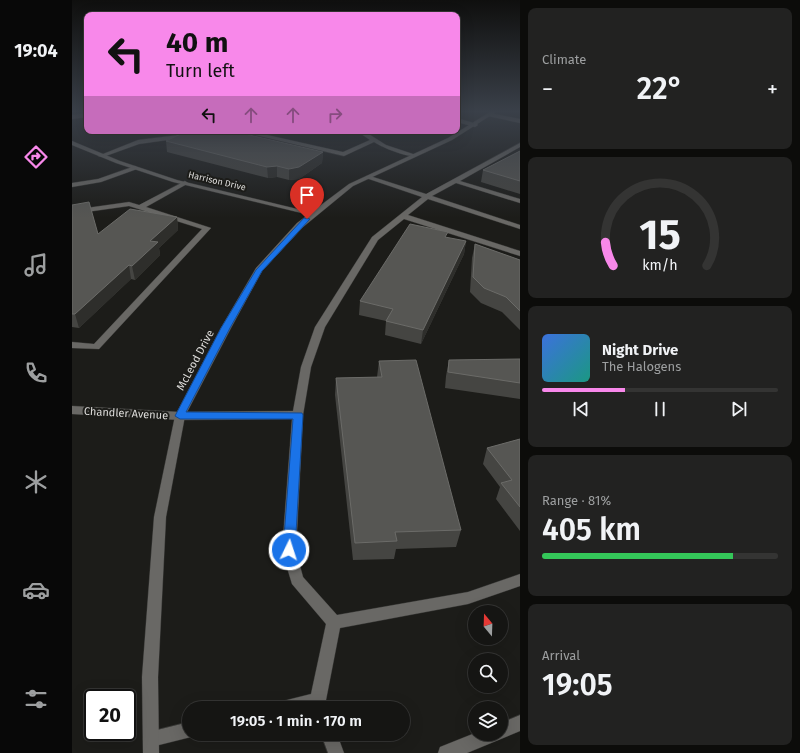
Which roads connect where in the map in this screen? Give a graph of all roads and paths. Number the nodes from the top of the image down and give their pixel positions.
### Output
1 (82, 147) edge
2 (125, 147) edge
3 (313, 147) edge
4 (359, 147) edge
5 (387, 147) edge
6 (431, 147) edge
7 (516, 147) edge
8 (102, 156) junction
9 (413, 156) junction
10 (135, 168) junction
11 (368, 177) junction
12 (455, 181) junction
13 (185, 183) junction
14 (72, 185) edge
15 (427, 196) junction
16 (520, 201) edge
17 (140, 208) junction
18 (72, 212) edge
19 (314, 214) junction
20 (403, 216) junction
21 (520, 227) edge
22 (520, 254) edge
23 (72, 345) edge
24 (72, 410) edge
25 (298, 415) junction
26 (180, 416) junction
27 (520, 580) edge
28 (334, 622) junction
29 (320, 701) edge
30 (520, 723) edge
31 (508, 728) edge
32 (182, 733) edge
33 (332, 741) edge
34 (476, 741) edge
35 (151, 746) edge
36 (336, 753) edge
37 (446, 753) edge

1 - 8 street, Harrison Drive
2 - 8 street
3 - 4 street
5 - 9 street
6 - 9 street, McLeod Drive
7 - 12 street
8 - 10 street, Harrison Drive
9 - 11 street, McLeod Drive
10 - 13 street, Harrison Drive
10 - 14 street
11 - 15 street
11 - 19 street, McLeod Drive
12 - 15 street
12 - 16 street
13 - 17 street
13 - 19 street, Harrison Drive
15 - 20 street
15 - 21 street
17 - 18 street
17 - 23 street
19 - 26 street, McLeod Drive
20 - 22 street
20 - 25 street
24 - 26 street, Chandler Avenue
25 - 26 street, Chandler Avenue
25 - 28 street
26 - 35 street, McLeod Drive
27 - 28 street
28 - 29 street
30 - 31 street
32 - 35 street
33 - 36 street
34 - 37 street

